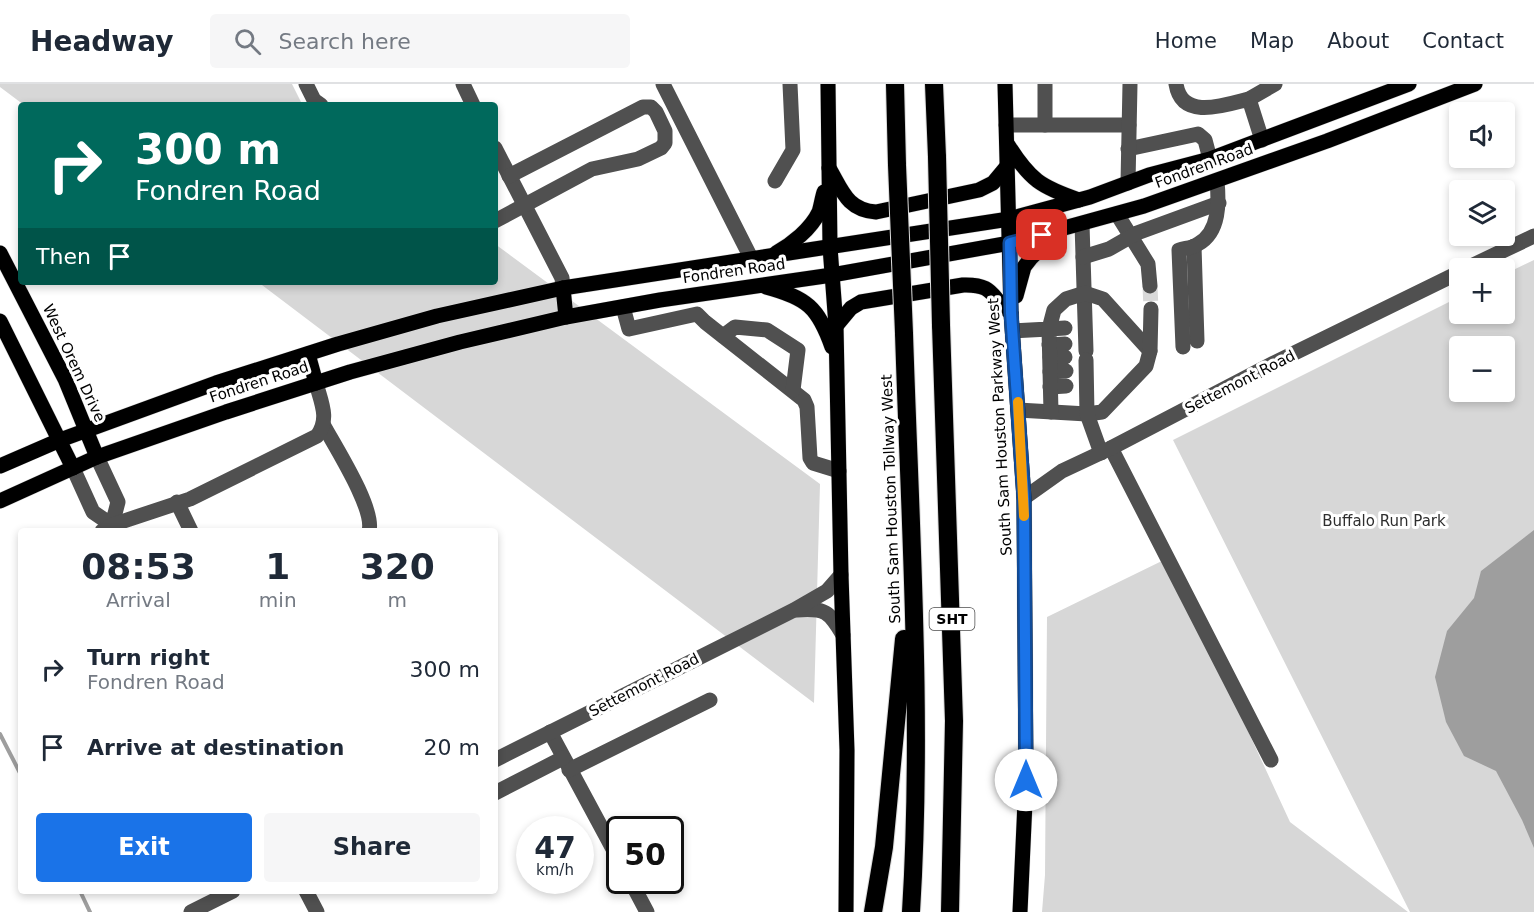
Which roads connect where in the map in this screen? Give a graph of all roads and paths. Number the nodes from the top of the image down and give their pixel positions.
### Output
1 (306, 84) edge
2 (463, 84) edge
3 (663, 84) edge
4 (789, 84) edge
5 (828, 84) edge
6 (895, 84) edge
7 (934, 84) edge
8 (1005, 84) edge
9 (1045, 84) edge
10 (1130, 84) edge
11 (1176, 84) edge
12 (1275, 84) edge
13 (1409, 84) edge
14 (1471, 85) edge
15 (1249, 99) junction
16 (317, 102) edge
17 (472, 102) edge
18 (682, 123) junction
19 (1006, 125) junction
20 (1045, 125) junction
21 (1129, 125) junction
22 (665, 131) junction
23 (1263, 140) junction
24 (1007, 143) junction
25 (1128, 149) junction
26 (498, 154) edge
27 (1210, 159) junction
28 (1008, 165) junction
29 (829, 168) junction
30 (509, 176) junction
31 (775, 181) dead end
32 (1217, 181) junction
33 (1128, 183) junction
34 (1079, 200) junction
35 (1219, 203) junction
36 (523, 204) junction
37 (1117, 214) junction
38 (498, 219) edge
39 (1009, 219) junction
40 (1082, 224) junction
41 (1059, 230) junction
42 (1534, 236) edge
43 (1130, 237) junction
44 (1010, 243) junction
45 (830, 247) junction
46 (0, 254) edge
47 (772, 255) junction
48 (1083, 257) junction
49 (751, 258) junction
50 (1488, 258) edge
51 (832, 275) junction
52 (1449, 277) edge
53 (760, 285) junction
54 (1150, 286) tunnel mouth
55 (563, 288) junction
56 (1085, 293) junction
57 (696, 295) junction
58 (623, 307) junction
59 (1151, 309) tunnel mouth
60 (1011, 313) junction
61 (697, 314) junction
62 (567, 317) junction
63 (0, 321) edge
64 (836, 326) junction
65 (1049, 329) junction
66 (1013, 331) junction
67 (723, 336) junction
68 (1190, 344) dead end
69 (1150, 351) junction
70 (308, 354) junction
71 (836, 357) junction
72 (1077, 357) junction
73 (1050, 365) junction
74 (316, 383) junction
75 (793, 390) junction
76 (1018, 410) junction
77 (1051, 412) junction
78 (1088, 414) junction
79 (324, 426) junction
80 (86, 430) junction
81 (60, 440) junction
82 (1106, 451) junction
83 (98, 457) junction
84 (0, 466) edge
85 (73, 468) junction
86 (839, 471) junction
87 (1024, 498) junction
88 (0, 501) edge
89 (177, 502) junction
90 (107, 528) edge
91 (190, 528) edge
92 (370, 528) edge
93 (912, 544) junction
94 (841, 575) junction
95 (794, 610) junction
96 (843, 635) junction
97 (710, 700) dead end
98 (550, 732) junction
99 (498, 758) edge
100 (1271, 760) dead end
101 (566, 764) junction
102 (498, 792) edge
103 (606, 837) edge
104 (226, 894) edge
105 (308, 894) edge
106 (637, 894) edge
107 (191, 912) edge
108 (317, 912) edge
109 (647, 912) edge
110 (846, 912) edge
111 (873, 912) edge
112 (911, 912) edge
113 (952, 912) edge
114 (1020, 912) edge

1 - 16 street
2 - 17 street
3 - 18 street
4 - 31 street
5 - 29 main road
6 - 93 highway, South Sam Houston Tollway West / SHT, bridge
7 - 113 highway, SHT, bridge
8 - 19 main road, South Sam Houston Parkway West
9 - 20 street
10 - 21 street
11 - 15 street
12 - 15 street
13 - 23 main road, Fondren Road
14 - 32 main road, Fondren Road
15 - 23 street
18 - 22 street
18 - 49 street
19 - 20 street
19 - 24 main road, South Sam Houston Parkway West
20 - 21 street
21 - 25 street
22 - 30 street
22 - 36 street
23 - 27 main road, Fondren Road
24 - 28 main road, South Sam Houston Parkway West
24 - 34 main road
25 - 27 street
25 - 33 street
26 - 30 street
27 - 32 main road
27 - 33 main road, Fondren Road
28 - 29 main road
28 - 39 main road, South Sam Houston Parkway West
29 - 45 main road
29 - 47 main road
30 - 36 street
32 - 35 street
32 - 37 main road, Fondren Road
33 - 34 main road, Fondren Road
34 - 39 main road, Fondren Road
35 - 43 street
35 - 68 street
36 - 38 street
36 - 55 street
37 - 40 main road, Fondren Road
37 - 43 street
39 - 44 main road, South Sam Houston Parkway West
39 - 45 main road, Fondren Road
40 - 41 main road, Fondren Road
40 - 48 street
41 - 44 main road, Fondren Road
41 - 60 main road
42 - 50 street
43 - 48 street
43 - 54 street
44 - 51 main road, Fondren Road
44 - 60 main road, South Sam Houston Parkway West
45 - 47 main road, Fondren Road
45 - 51 main road
46 - 80 main road, West Orem Drive
47 - 49 main road, Fondren Road
48 - 56 street
49 - 55 main road, Fondren Road
51 - 53 main road, Fondren Road
51 - 64 main road
52 - 82 street, Settemont Road
53 - 57 main road, Fondren Road
53 - 71 main road
55 - 62 main road
55 - 70 main road, Fondren Road
56 - 65 street
56 - 69 street
56 - 72 street
57 - 58 main road, Fondren Road
57 - 61 street
58 - 61 street
58 - 62 main road, Fondren Road
59 - 69 street
60 - 64 main road
60 - 66 main road, South Sam Houston Parkway West
61 - 67 street
62 - 74 main road, Fondren Road
63 - 81 main road
64 - 71 main road
65 - 66 street
65 - 72 street
65 - 73 street
66 - 76 main road, South Sam Houston Parkway West
67 - 75 street
67 - 75 street
69 - 78 street
70 - 74 main road
70 - 80 main road, Fondren Road
71 - 86 main road
72 - 73 street
72 - 73 street
72 - 78 street
73 - 77 street
74 - 79 street
74 - 83 main road, Fondren Road
75 - 86 street
76 - 77 street
76 - 87 main road, South Sam Houston Parkway West
77 - 78 street
78 - 82 street
79 - 89 street
79 - 92 street
80 - 81 main road, Fondren Road
80 - 83 main road, West Orem Drive
81 - 84 main road, Fondren Road
81 - 85 main road
82 - 87 street, Settemont Road
82 - 100 street
83 - 85 main road, Fondren Road
83 - 90 street
85 - 88 main road, Fondren Road
85 - 90 street
86 - 94 main road
87 - 114 main road, South Sam Houston Parkway West
89 - 90 street
89 - 91 street
93 - 111 highway
93 - 112 highway, South Sam Houston Tollway West / SHT
94 - 95 street, Settemont Road
94 - 96 main road
95 - 96 street, Settemont Road
95 - 98 street, Settemont Road
96 - 110 main road
97 - 101 street
98 - 99 street, Settemont Road
98 - 101 street
101 - 102 street
101 - 103 street
104 - 107 street
105 - 108 street
106 - 109 street

